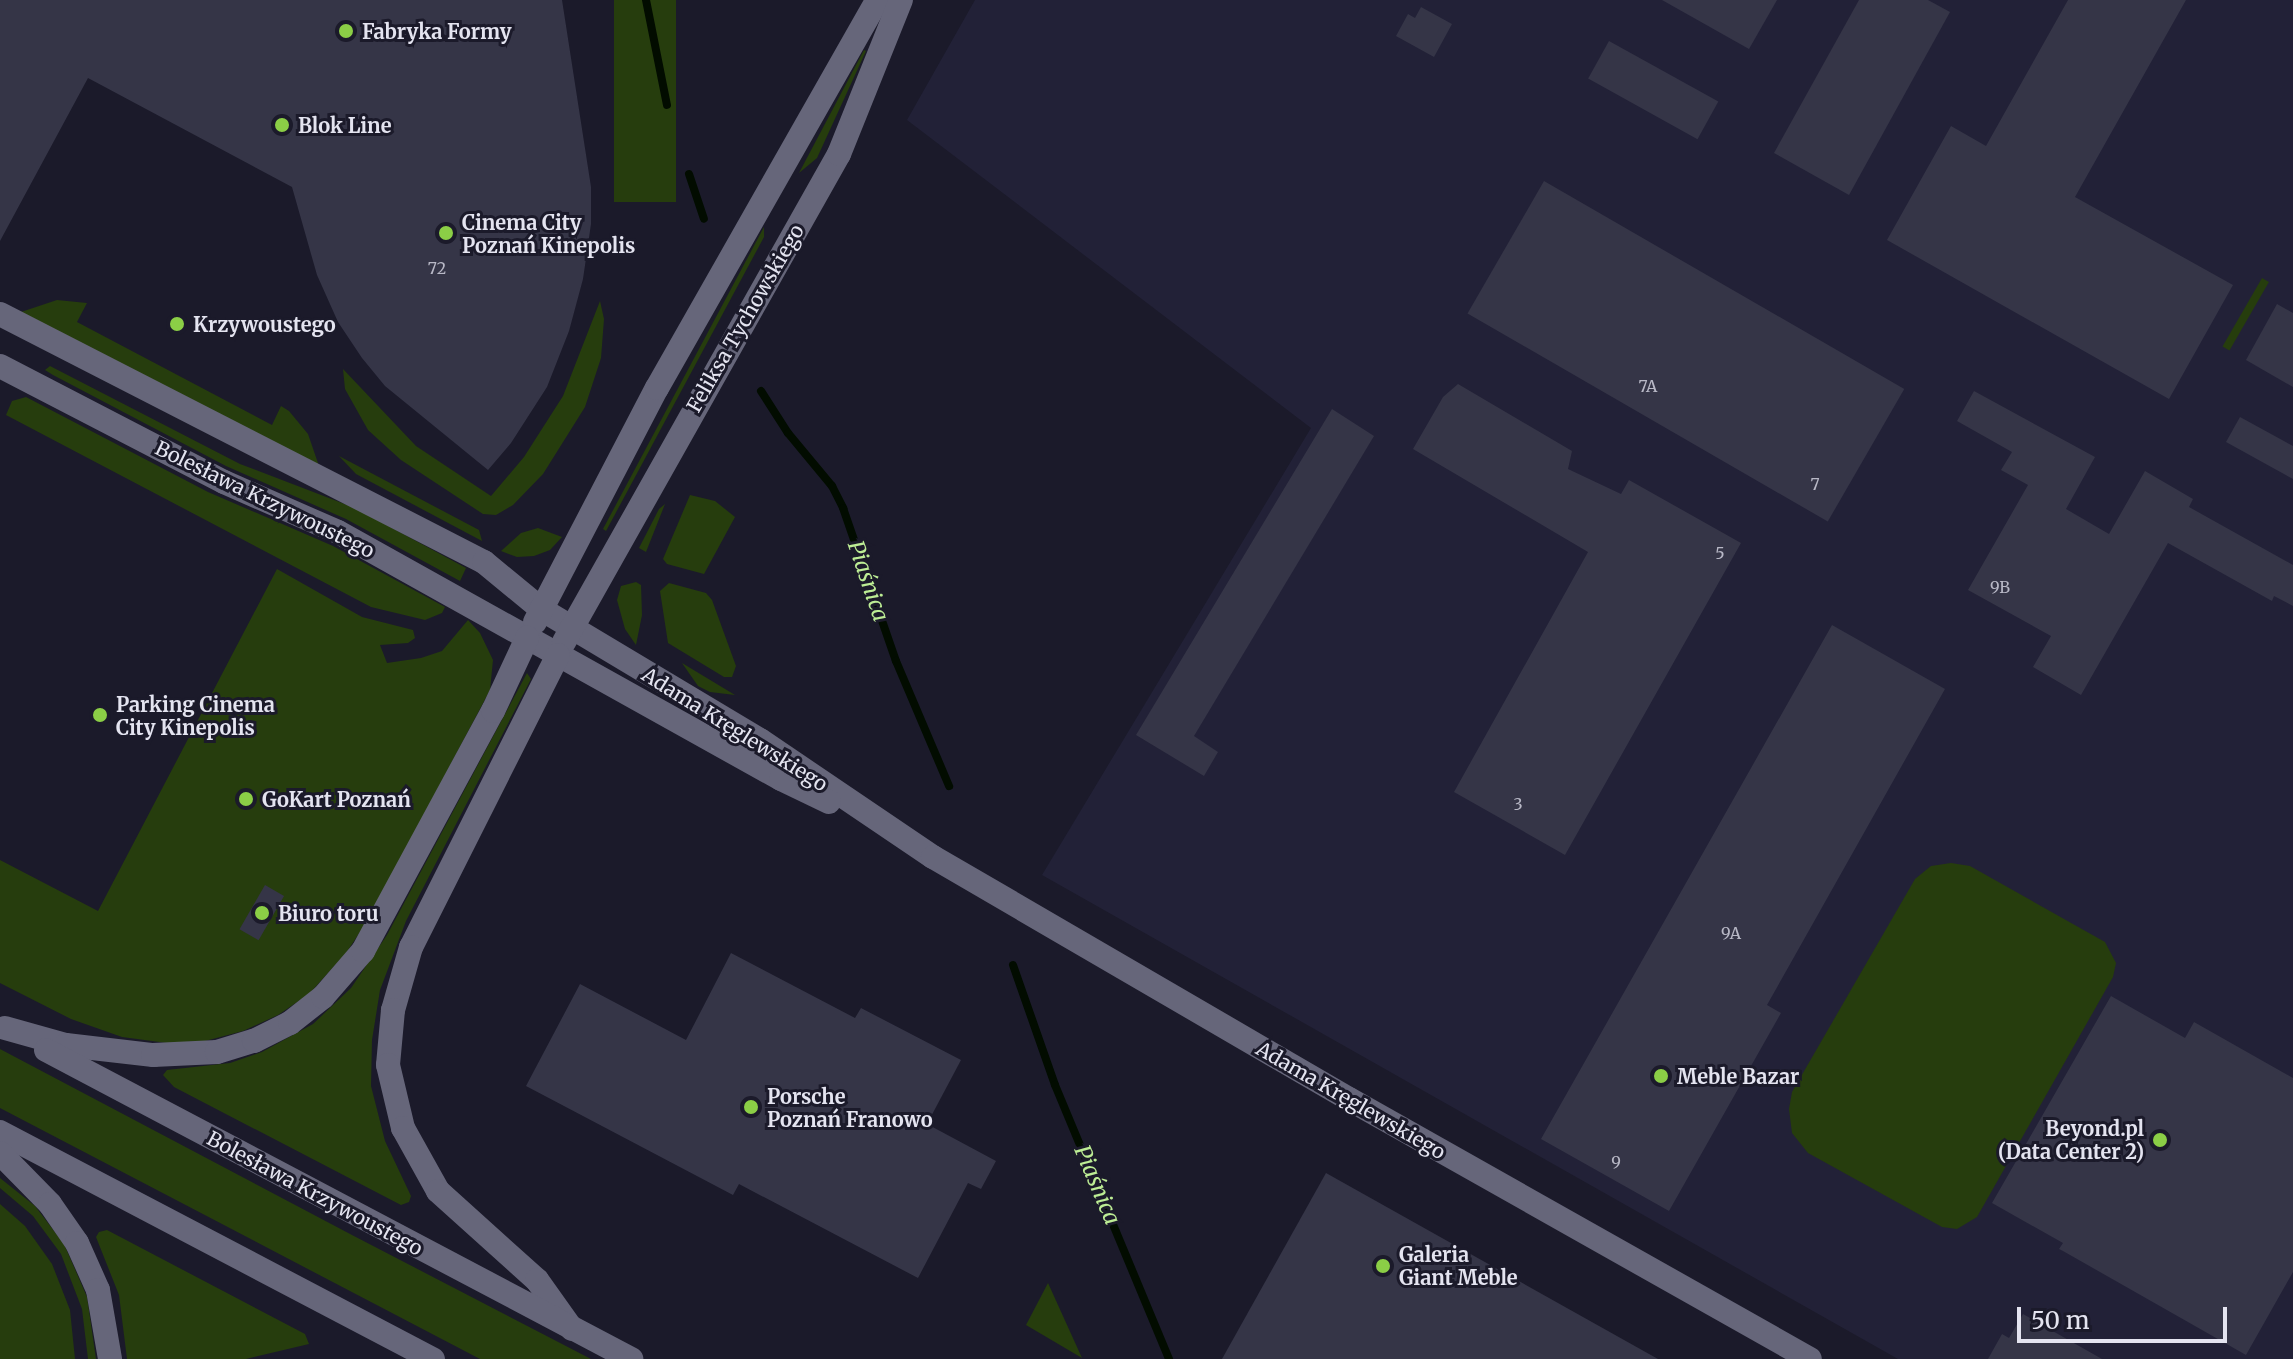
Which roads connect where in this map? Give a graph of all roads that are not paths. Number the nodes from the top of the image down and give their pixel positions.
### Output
1 (877, 0) edge
2 (901, 0) edge
3 (767, 191) junction
4 (809, 206) junction
5 (0, 314) edge
6 (0, 366) edge
7 (541, 609) junction
8 (572, 628) junction
9 (527, 638) junction
10 (558, 655) junction
11 (896, 834) junction
12 (3, 1026) edge
13 (0, 1132) edge
14 (0, 1153) edge
15 (572, 1329) junction
16 (110, 1359) edge
17 (433, 1359) edge
18 (631, 1359) edge
19 (1810, 1359) edge

1 - 3 street, Feliksa Tychowskiego
2 - 4 street, Feliksa Tychowskiego
3 - 4 street
3 - 7 street, Feliksa Tychowskiego
4 - 8 street, Feliksa Tychowskiego
5 - 7 street, Bolesława Krzywoustego
6 - 9 street, Bolesława Krzywoustego
7 - 8 street, Bolesława Krzywoustego
7 - 9 street, Feliksa Tychowskiego
8 - 10 street, Feliksa Tychowskiego
8 - 11 street, Adama Kręglewskiego
9 - 10 street, Bolesława Krzywoustego
9 - 12 street, Feliksa Tychowskiego
10 - 11 street, Adama Kręglewskiego
10 - 15 street, Feliksa Tychowskiego
11 - 19 street, Adama Kręglewskiego
12 - 15 street, Bolesława Krzywoustego
13 - 17 street
14 - 16 street
15 - 18 street, Bolesława Krzywoustego

